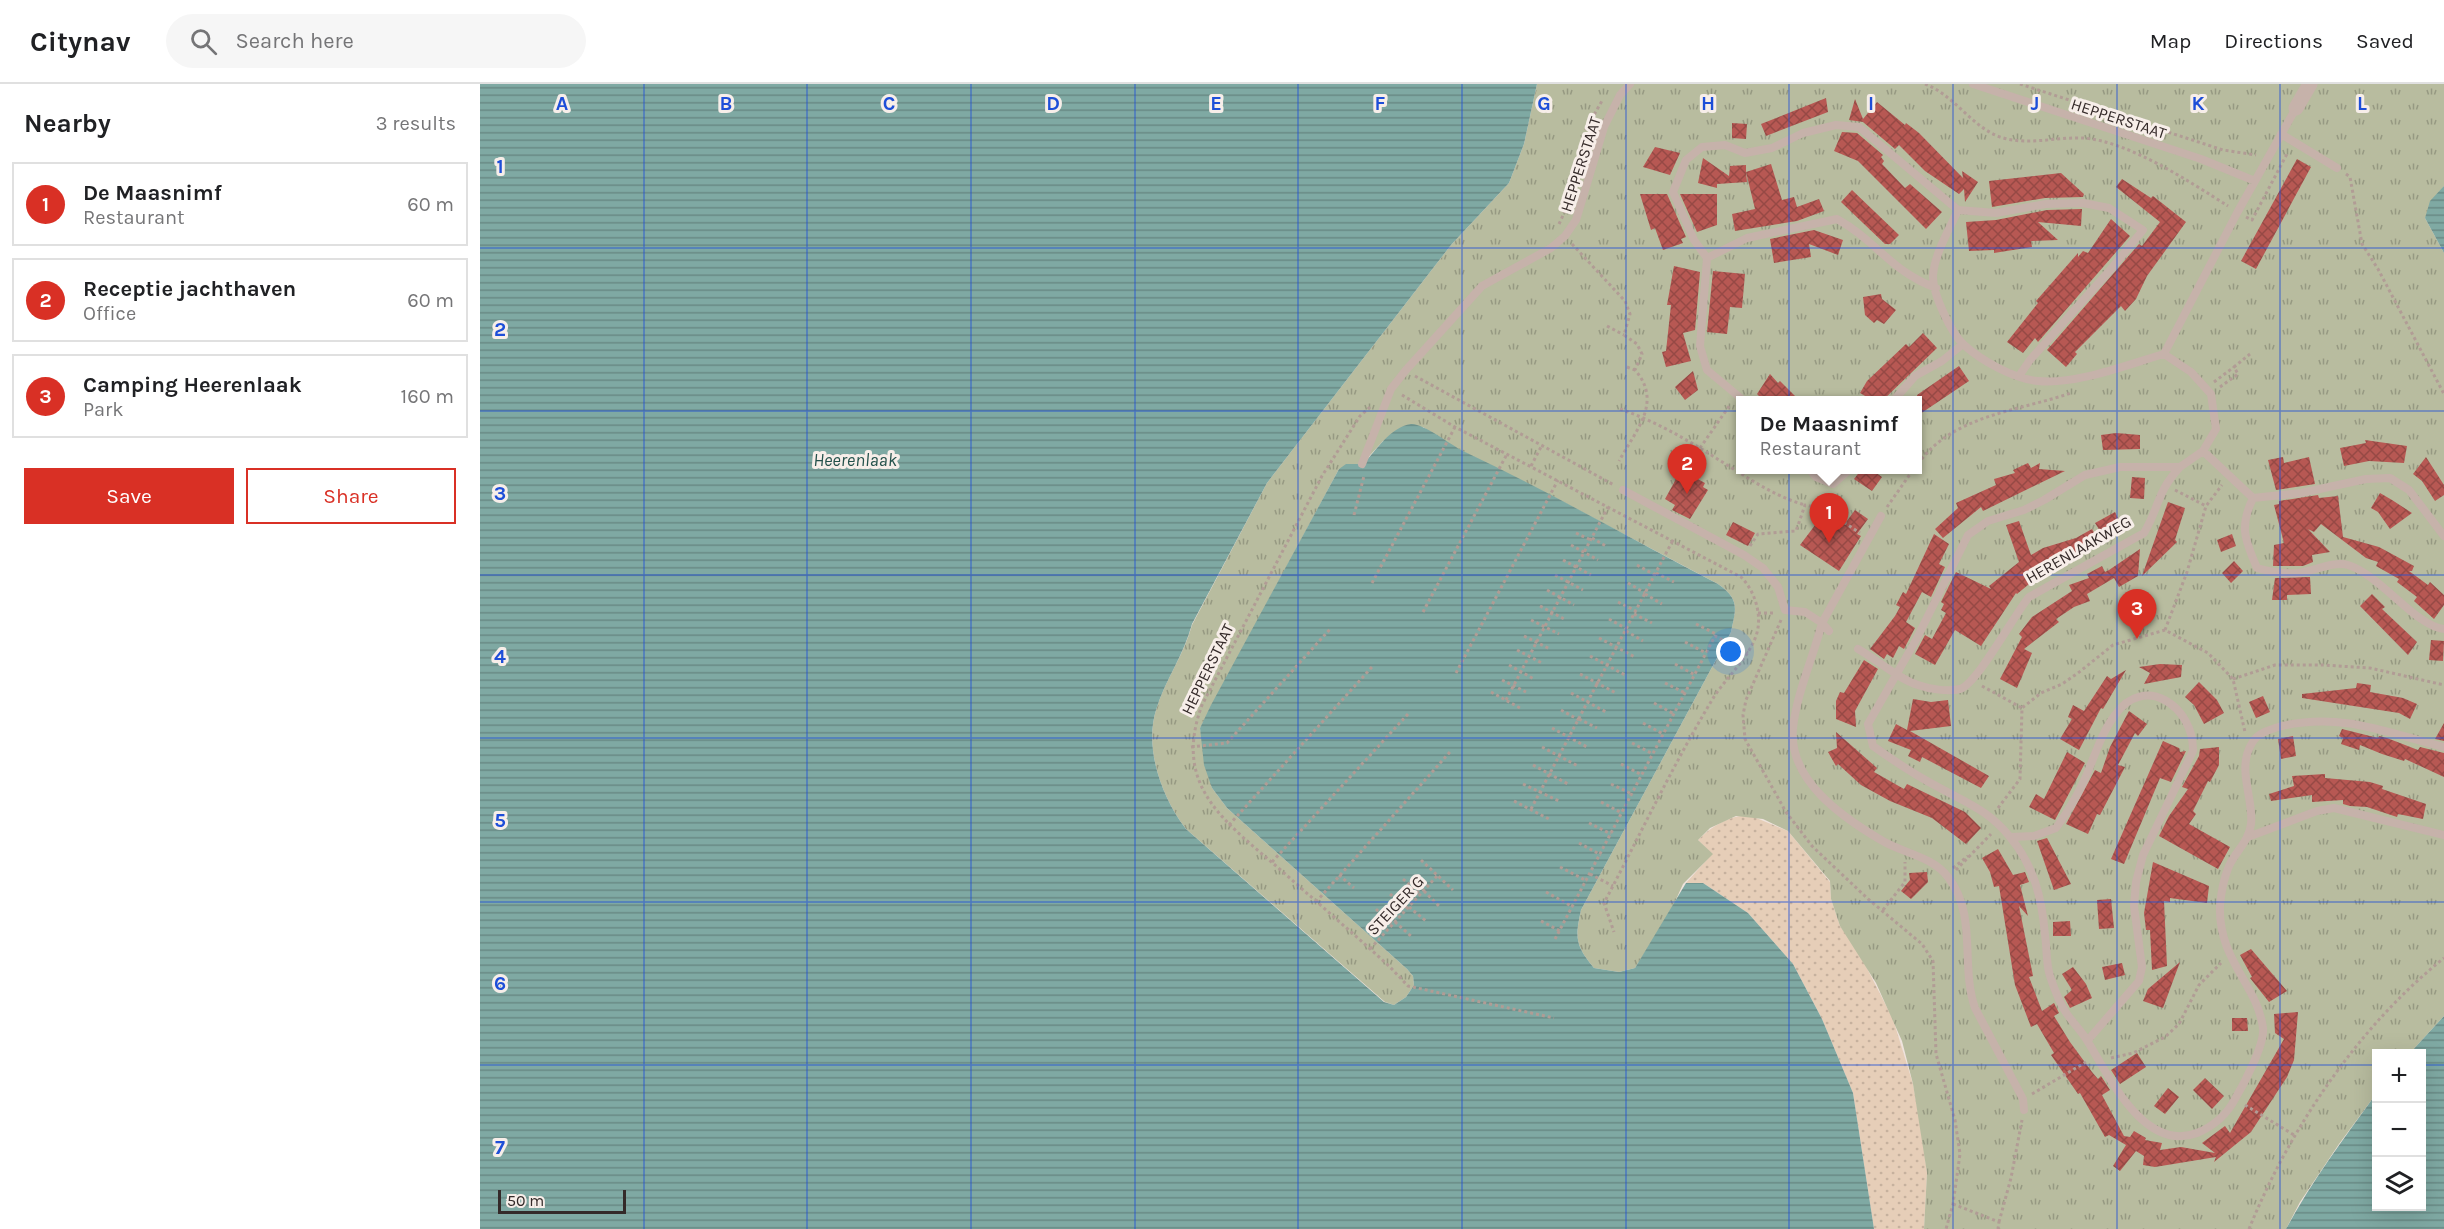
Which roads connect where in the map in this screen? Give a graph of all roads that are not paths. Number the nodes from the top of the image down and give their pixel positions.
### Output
1 (1630, 84) edge
2 (1972, 84) edge
3 (2310, 84) edge
4 (2296, 108) joint
5 (2281, 134) junction
6 (2337, 168) road end
7 (2255, 181) junction
8 (1958, 210) junction
9 (1707, 258) junction
10 (1936, 288) junction
11 (1963, 344) junction
12 (2164, 354) junction
13 (2019, 376) junction
14 (1738, 396) edge
15 (1898, 396) edge
16 (2203, 451) junction
17 (1362, 464) dead end
18 (2180, 467) junction
19 (1813, 474) edge
20 (1844, 474) edge
21 (1623, 490) road end
22 (2253, 498) junction
23 (1881, 516) road end
24 (2444, 536) edge
25 (1822, 623) junction
26 (2444, 629) edge
27 (1829, 631) dead end
28 (1858, 649) dead end
29 (1897, 673) junction
30 (2444, 747) edge
31 (2444, 835) edge
32 (2011, 837) junction
33 (2248, 837) junction
34 (2088, 1040) junction
35 (2024, 1110) road end

1 - 17 lane, HEPPERSTAAT
2 - 7 lane, HEPPERSTAAT
3 - 4 street
4 - 5 lane
5 - 6 lane
5 - 7 lane
7 - 12 lane
8 - 9 lane
8 - 10 lane
8 - 13 lane
9 - 10 lane
9 - 14 lane
10 - 11 lane
11 - 13 lane
11 - 15 lane
12 - 13 lane
12 - 16 lane
16 - 18 lane, HERENLAAKWEG
16 - 22 lane
18 - 29 lane
18 - 29 lane, HERENLAAKWEG
19 - 20 lane
21 - 25 lane
22 - 24 lane
22 - 26 lane
23 - 25 lane
25 - 27 lane
25 - 35 lane
28 - 29 lane
29 - 32 lane
30 - 33 lane
31 - 33 lane
32 - 34 lane
32 - 34 lane
33 - 34 lane

